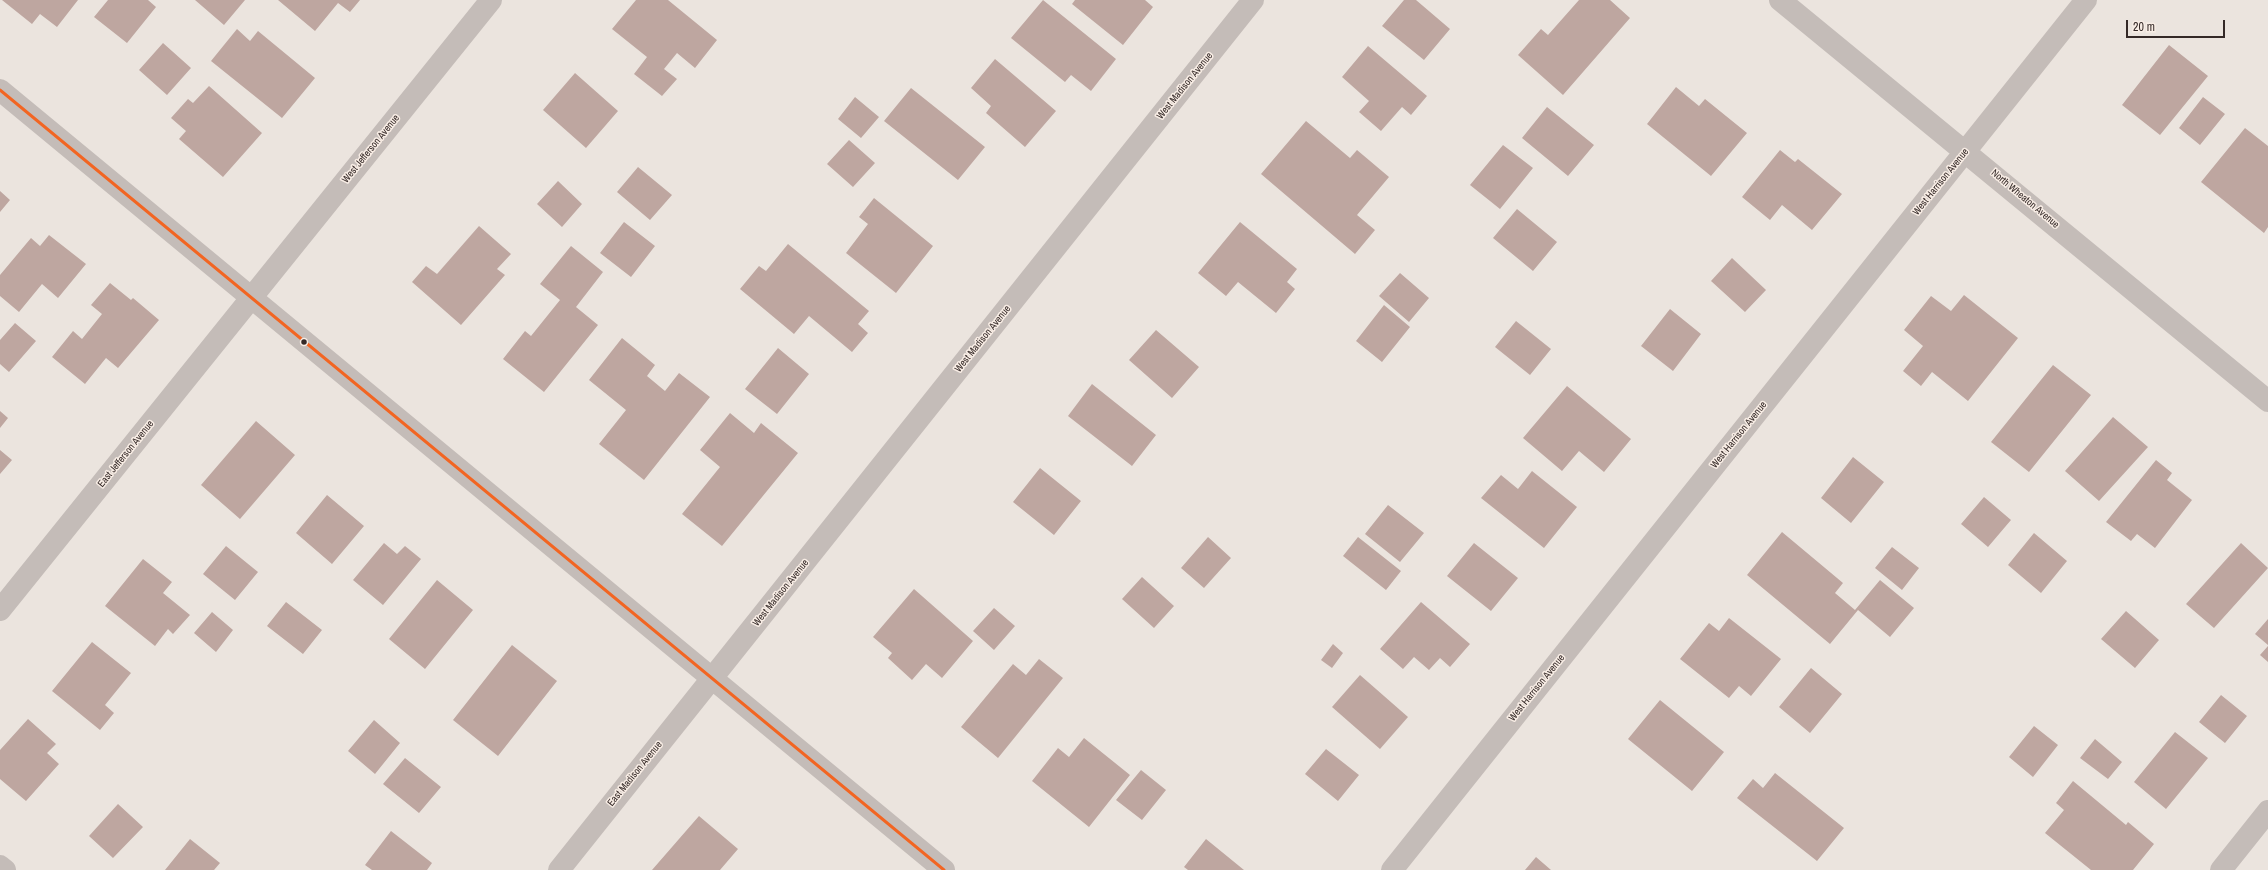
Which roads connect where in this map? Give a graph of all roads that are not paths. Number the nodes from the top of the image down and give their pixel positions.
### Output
1 (491, 0) edge
2 (1254, 0) edge
3 (1780, 0) edge
4 (2086, 0) edge
5 (0, 90) edge
6 (1966, 151) junction
7 (252, 298) junction
8 (2268, 401) edge
9 (0, 610) edge
10 (712, 678) junction
11 (2268, 811) edge
12 (0, 866) edge
13 (5, 870) edge
14 (558, 870) edge
15 (944, 870) edge
16 (1392, 870) edge
17 (2221, 870) edge

1 - 7 street, West Jefferson Avenue
2 - 10 street, West Madison Avenue
3 - 6 street, North Wheaton Avenue
4 - 6 street, West Harrison Avenue
5 - 7 street
6 - 8 street, North Wheaton Avenue
6 - 16 street, West Harrison Avenue
7 - 9 street, East Jefferson Avenue
7 - 10 street
10 - 14 street, East Madison Avenue
10 - 15 street
11 - 17 street
12 - 13 street

